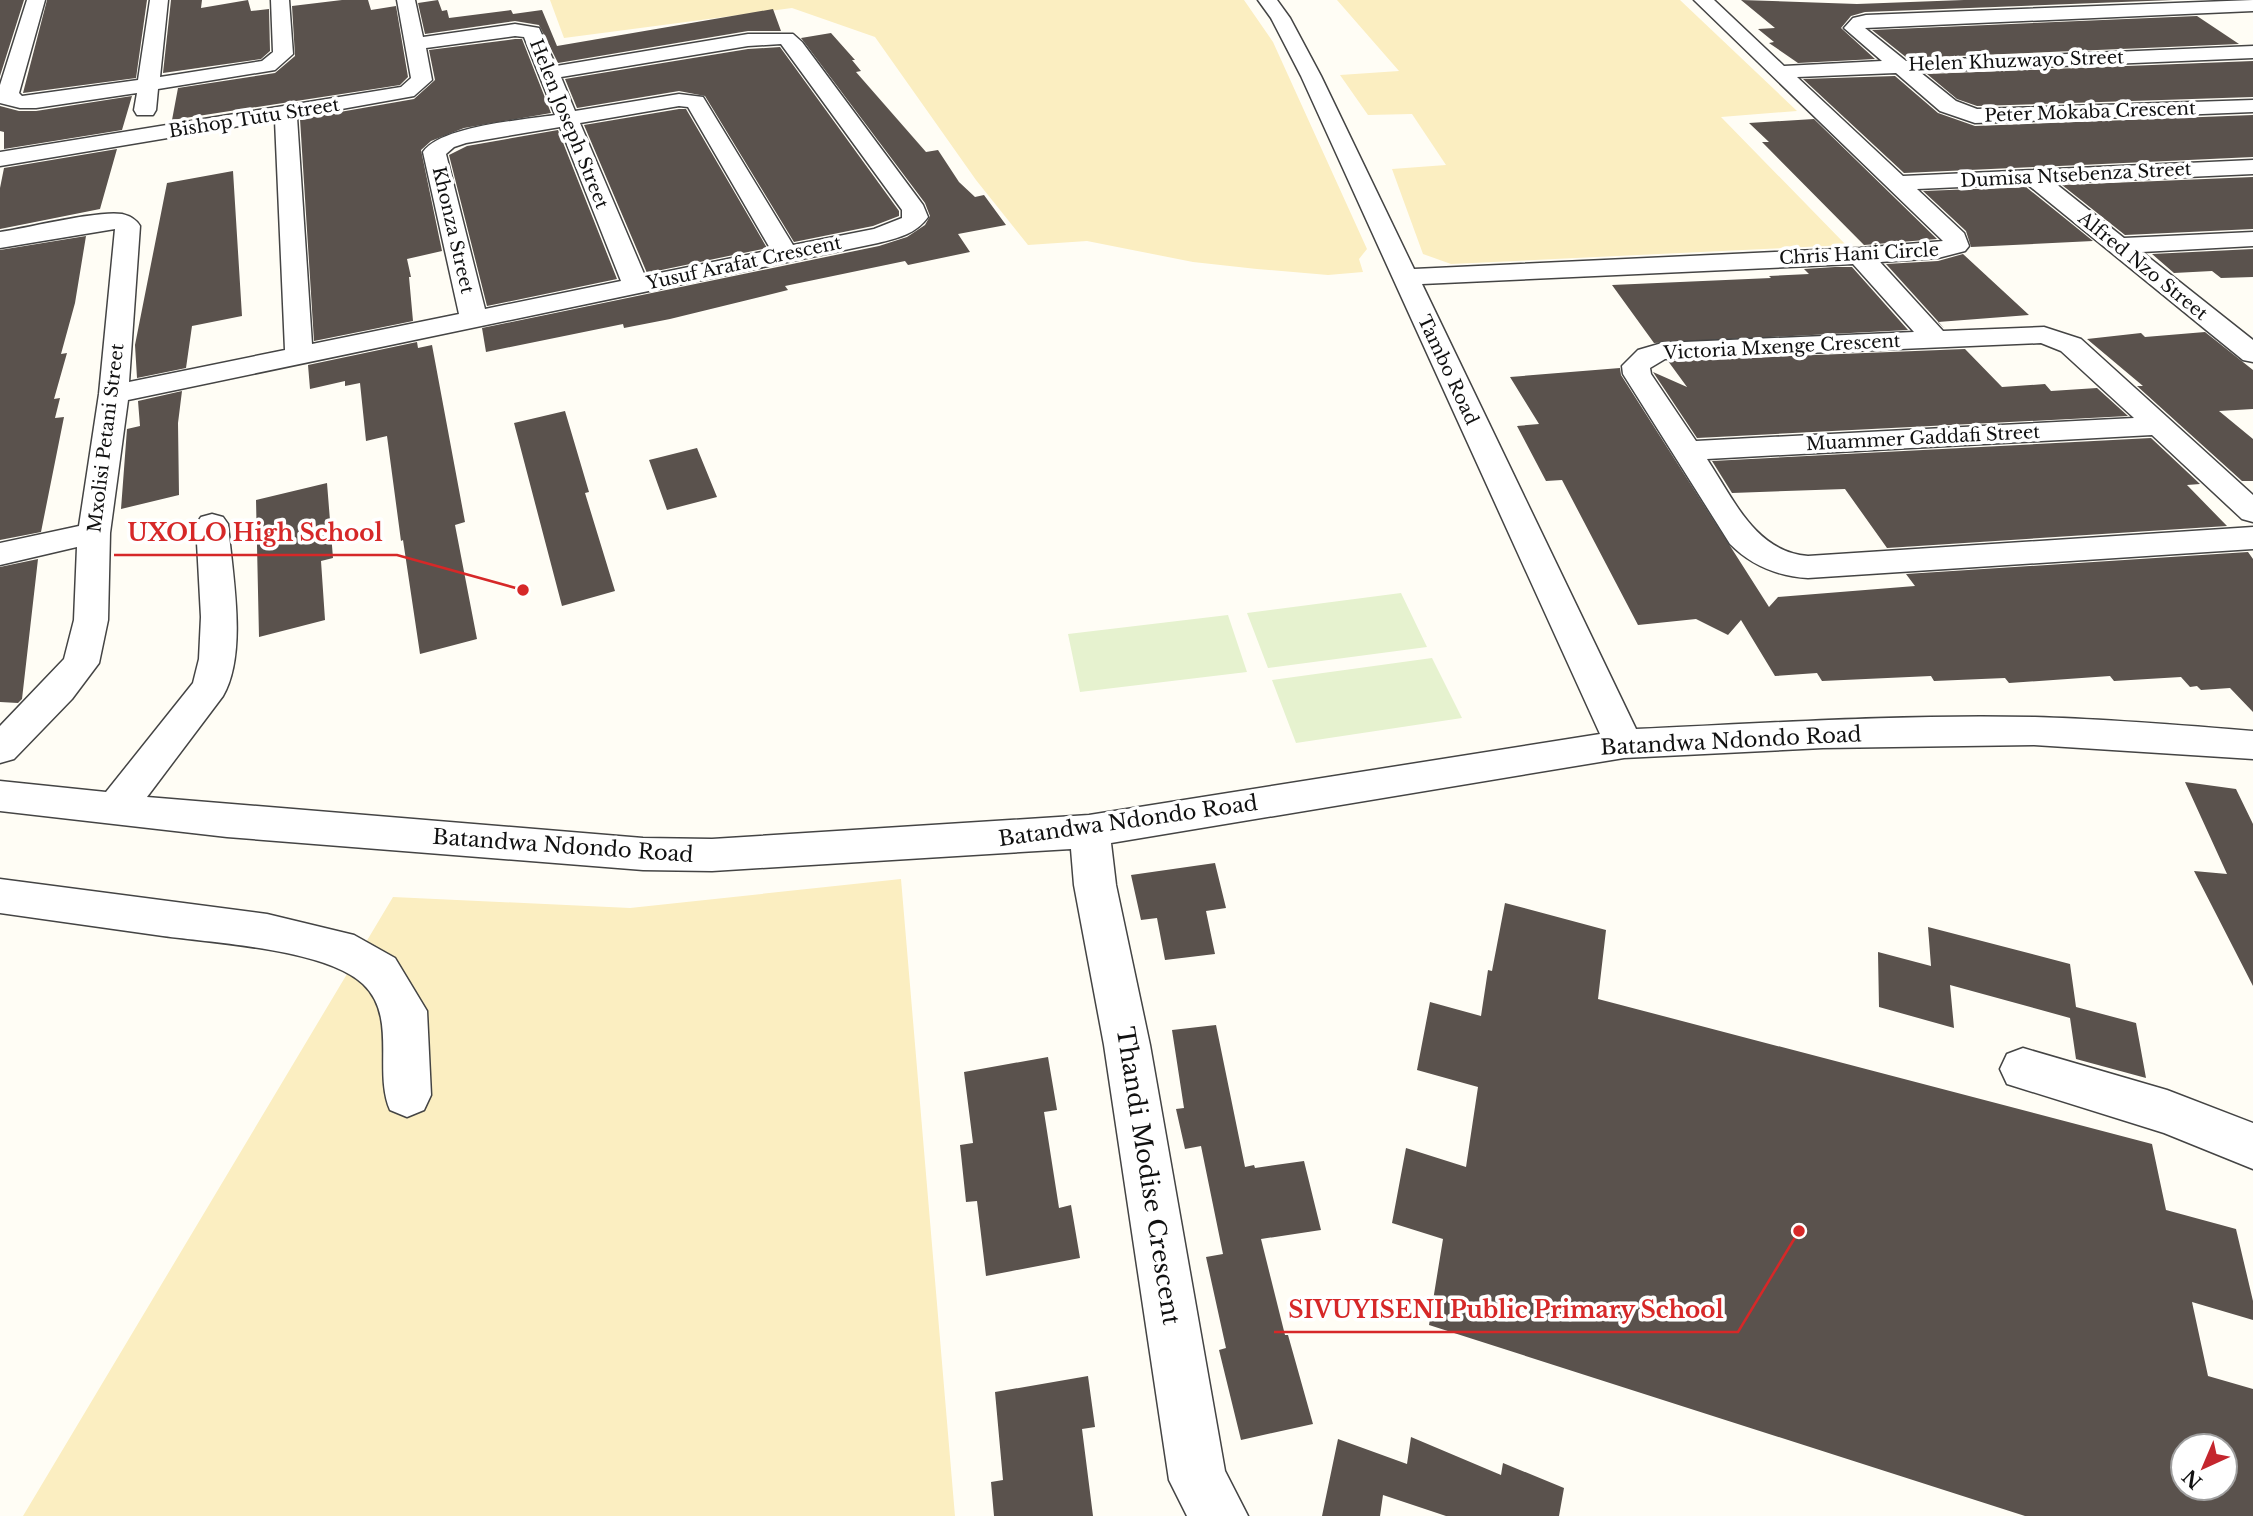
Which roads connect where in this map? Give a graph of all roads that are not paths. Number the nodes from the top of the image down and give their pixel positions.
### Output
1 (36, 0) edge
2 (159, 0) edge
3 (280, 0) edge
4 (406, 0) edge
5 (1267, 0) edge
6 (1703, 0) edge
7 (2253, 5) edge
8 (415, 44) junction
9 (2253, 52) edge
10 (1899, 66) junction
11 (1779, 72) junction
12 (548, 73) junction
13 (149, 85) junction
14 (2253, 106) edge
15 (286, 113) junction
16 (566, 118) junction
17 (141, 136) junction
18 (0, 159) edge
19 (2253, 167) edge
20 (2033, 177) junction
21 (1899, 183) junction
22 (2253, 239) edge
23 (0, 240) edge
24 (2118, 246) junction
25 (786, 254) junction
26 (1860, 256) junction
27 (1406, 277) junction
28 (636, 286) junction
29 (474, 319) junction
30 (2253, 322) edge
31 (2215, 324) junction
32 (1935, 339) junction
33 (2253, 355) edge
34 (299, 356) junction
35 (114, 394) junction
36 (2158, 426) junction
37 (1688, 451) junction
38 (2253, 512) edge
39 (212, 524) dead end
40 (94, 533) junction
41 (2253, 538) edge
42 (0, 554) edge
43 (1624, 744) junction
44 (2253, 745) edge
45 (0, 749) edge
46 (0, 796) edge
47 (117, 807) junction
48 (1089, 831) junction
49 (0, 896) edge
50 (2023, 1069) dead end
51 (407, 1095) dead end
52 (2253, 1146) edge
53 (1219, 1516) edge

1 - 13 street
2 - 13 street
3 - 13 street
4 - 8 street, Bishop Tutu Street
5 - 27 street, Tambo Road
6 - 11 street, Chris Hani Circle
7 - 10 street, Peter Mokaba Crescent
8 - 12 street, Helen Joseph Street
8 - 15 street, Bishop Tutu Street
9 - 10 street, Helen Khuzwayo Street
10 - 11 street, Helen Khuzwayo Street
10 - 14 street, Peter Mokaba Crescent
11 - 21 street, Chris Hani Circle
12 - 16 street, Helen Joseph Street
12 - 25 street, Yusuf Arafat Crescent
13 - 17 street
15 - 17 street, Bishop Tutu Street
15 - 34 street
16 - 25 street
16 - 28 street, Helen Joseph Street
16 - 29 street, Khonza Street
17 - 18 street, Bishop Tutu Street
19 - 20 street, Dumisa Ntsebenza Street
20 - 21 street, Dumisa Ntsebenza Street
20 - 24 street, Alfred Nzo Street
21 - 26 street, Chris Hani Circle
22 - 24 street
23 - 35 street, Mxolisi Petani Street
24 - 31 street, Alfred Nzo Street
25 - 28 street, Yusuf Arafat Crescent
26 - 27 street, Chris Hani Circle
26 - 32 street
27 - 43 street, Tambo Road
28 - 29 street, Yusuf Arafat Crescent
29 - 34 street, Yusuf Arafat Crescent
30 - 31 street
31 - 33 street, Alfred Nzo Street
32 - 36 street, Victoria Mxenge Crescent
32 - 37 street, Victoria Mxenge Crescent
34 - 35 street, Yusuf Arafat Crescent
35 - 40 street, Mxolisi Petani Street
36 - 37 street, Muammer Gaddafi Street
36 - 38 street, Victoria Mxenge Crescent
37 - 41 street, Victoria Mxenge Crescent
39 - 47 street
40 - 42 street
40 - 45 street, Mxolisi Petani Street
43 - 44 street, Batandwa Ndondo Road
43 - 48 street, Batandwa Ndondo Road
46 - 47 street, Batandwa Ndondo Road
47 - 48 street, Batandwa Ndondo Road
48 - 53 street, Thandi Modise Crescent
49 - 51 street
50 - 52 street

